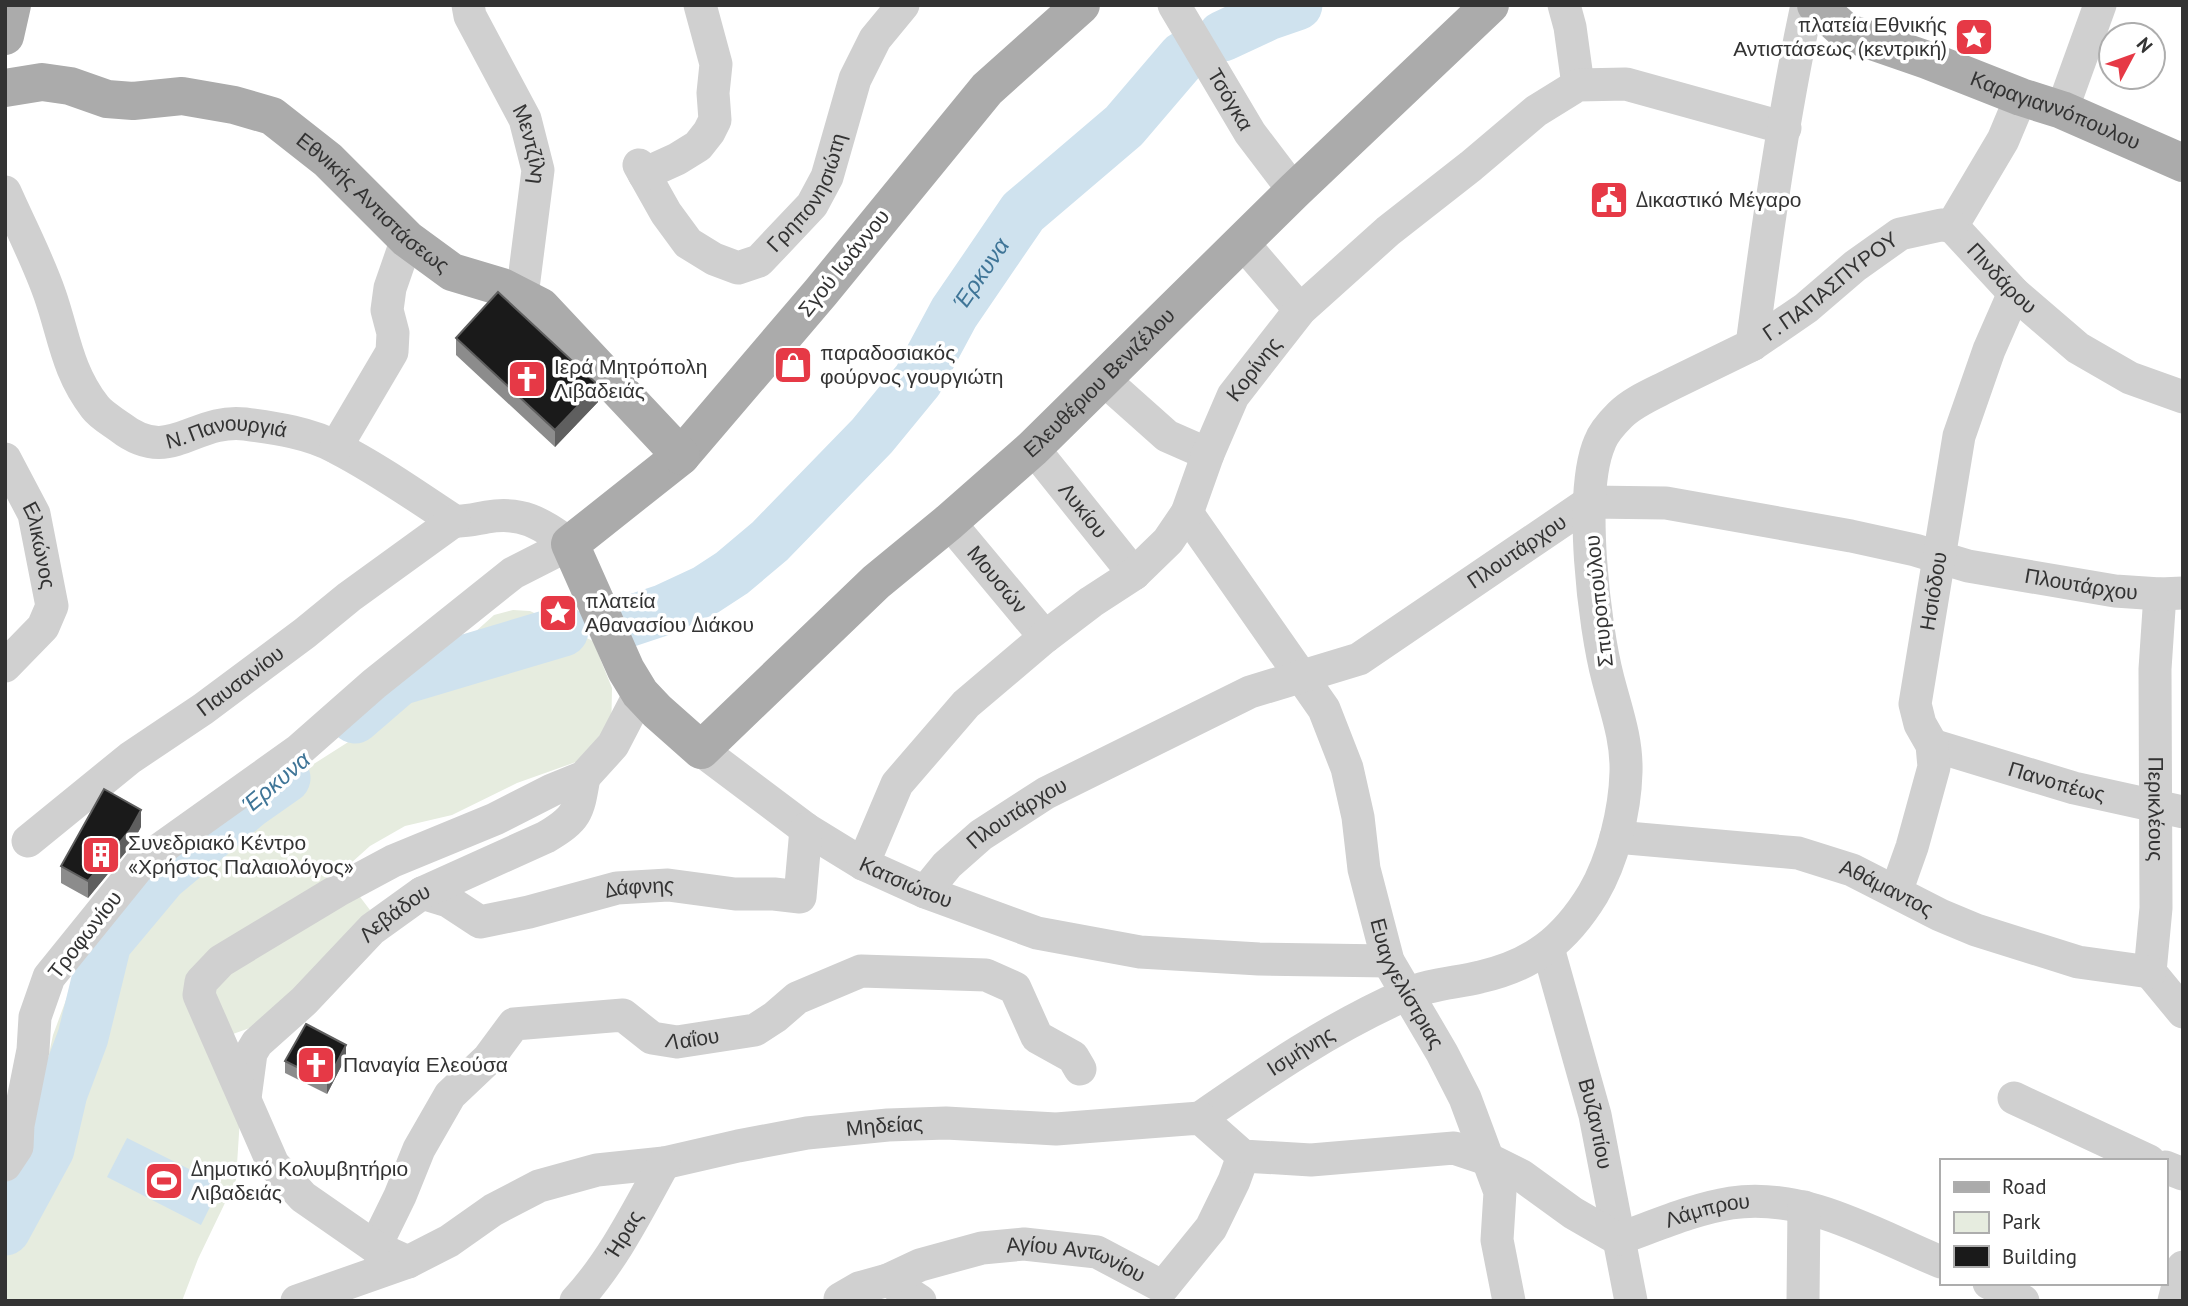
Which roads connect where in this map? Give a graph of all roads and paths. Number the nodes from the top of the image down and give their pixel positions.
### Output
1 (12, 5) edge
2 (468, 5) edge
3 (700, 5) edge
4 (903, 5) edge
5 (1081, 5) edge
6 (1174, 5) edge
7 (1490, 5) edge
8 (1564, 5) edge
9 (1807, 5) edge
10 (1816, 5) edge
11 (2101, 5) edge
12 (5, 36) edge
13 (1578, 85) junction
14 (5, 88) edge
15 (2021, 97) junction
16 (2062, 110) junction
17 (1785, 128) junction
18 (2183, 163) edge
19 (1294, 191) junction
20 (5, 192) edge
21 (1952, 226) junction
22 (407, 239) junction
23 (1242, 242) junction
24 (2014, 293) junction
25 (522, 296) junction
26 (1300, 310) junction
27 (1752, 345) junction
28 (1103, 379) junction
29 (2183, 397) edge
30 (336, 447) junction
31 (1033, 448) junction
32 (1208, 454) junction
33 (681, 456) junction
34 (5, 458) edge
35 (1590, 502) junction
36 (1187, 513) junction
37 (454, 521) junction
38 (949, 522) junction
39 (570, 544) junction
40 (1938, 557) junction
41 (1134, 574) junction
42 (2171, 594) edge
43 (1045, 637) junction
44 (5, 666) edge
45 (1299, 673) junction
46 (640, 693) junction
47 (1932, 745) junction
48 (701, 750) junction
49 (584, 777) junction
50 (2170, 810) edge
51 (806, 829) junction
52 (1616, 837) junction
53 (27, 842) dead end
54 (863, 864) junction
55 (925, 892) junction
56 (1896, 892) junction
57 (422, 893) junction
58 (1548, 948) junction
59 (1388, 961) junction
60 (2150, 972) junction
61 (1408, 993) junction
62 (2183, 1012) edge
63 (1080, 1069) dead end
64 (245, 1098) junction
65 (2014, 1098) dead end
66 (1200, 1118) junction
67 (1243, 1156) junction
68 (2145, 1159) edge
69 (1490, 1160) junction
70 (664, 1163) junction
71 (5, 1165) edge
72 (1804, 1207) junction
73 (1618, 1239) junction
74 (375, 1247) junction
75 (408, 1262) junction
76 (1940, 1262) edge
77 (2183, 1267) edge
78 (888, 1280) junction
79 (1993, 1285) edge
80 (1171, 1294) edge
81 (840, 1299) dead end
82 (297, 1301) edge
83 (576, 1301) edge
84 (920, 1301) edge
85 (1509, 1301) edge
86 (1631, 1301) edge
87 (1803, 1301) edge
88 (2023, 1301) edge
89 (2174, 1301) edge

1 - 12 main road
2 - 25 street, Μεντζίλη
3 - 4 street, Γρηπονησιώτη
5 - 33 main road, Σγού Ιωάννου
6 - 19 street, Τσόγκα
7 - 19 main road, Ελευθέριου Βενιζέλου
8 - 13 street
9 - 17 street
10 - 15 main road, Καραγιαννόπουλου
11 - 16 street
13 - 17 street
13 - 26 street, Κορίνης
14 - 22 main road, Εθνικής Αντιστάσεως
15 - 16 main road, Καραγιαννόπουλου
15 - 21 street, Πινδάρου
16 - 18 main road, Καραγιαννόπουλου
17 - 27 street
19 - 23 main road, Ελευθέριου Βενιζέλου
20 - 30 street, Ν. Πανουργιά
21 - 24 street, Πινδάρου
21 - 27 street, Γ. ΠΑΠΑΣΠΥΡΟΥ
22 - 25 main road, Εθνικής Αντιστάσεως
22 - 30 street
23 - 26 street
23 - 28 main road, Ελευθέριου Βενιζέλου
24 - 29 street, Πινδάρου
24 - 40 street, Ησιόδου
25 - 33 main road, Εθνικής Αντιστάσεως
26 - 32 street, Κορίνης
27 - 35 street, Σπυροπούλου
28 - 31 main road, Ελευθέριου Βενιζέλου
28 - 32 street
30 - 37 street, Ν. Πανουργιά
31 - 38 main road, Ελευθέριου Βενιζέλου
31 - 41 street, Λυκίου
32 - 36 street, Κορίνης
33 - 39 main road, Σγού Ιωάννου
34 - 44 street, Ελικώνος
35 - 40 street, Πλουτάρχου
35 - 45 street, Πλουτάρχου
35 - 52 street, Σπυροπούλου
36 - 41 street, Κορίνης
36 - 45 street
37 - 39 street
37 - 53 street, Παυσανίου
38 - 43 street, Μουσών
38 - 48 main road, Ελευθέριου Βενιζέλου
39 - 46 main road, Κατσιώτου
39 - 71 street, Τροφωνίου
40 - 42 street, Πλουτάρχου
40 - 47 street, Ησιόδου
41 - 43 street, Κορίνης
42 - 50 street, Περικλέους
43 - 54 street, Κορίνης
45 - 55 street, Πλουτάρχου
45 - 59 street, Ευαγγελίστριας
46 - 48 main road, Κατσιώτου
46 - 49 street, Λεβάδου
47 - 50 street, Πανοπέως
47 - 56 street, Ησιόδου
48 - 51 street, Κατσιώτου
49 - 57 street, Λεβάδου
49 - 64 street, Λεβάδου
50 - 60 street, Περικλέους
51 - 54 street, Κατσιώτου
51 - 57 street, Δάφνης
52 - 56 street, Αθάμαντος
52 - 58 street, Σπυροπούλου
54 - 55 street, Κατσιώτου
55 - 59 street, Κατσιώτου
56 - 60 street, Αθάμαντος
57 - 64 street, Λεβάδου
58 - 61 street, Σπυροπούλου
58 - 73 street, Βυζαντίου
59 - 61 street, Ευαγγελίστριας
60 - 62 street
61 - 66 street, Ισμήνης
61 - 69 street, Ευαγγελίστριας
63 - 74 street, Λαΐου
64 - 74 street
65 - 68 street
66 - 67 street
66 - 70 street, Μηδείας
67 - 69 street
67 - 80 street, Αγίου Αντωνίου
69 - 73 street
69 - 85 street, Ευαγγελίστριας
70 - 75 street, Μηδείας
70 - 83 street, Ήρας
72 - 73 street, Λάμπρου
72 - 76 street, Λάμπρου
72 - 87 street
73 - 86 street, Βυζαντίου
74 - 75 street
75 - 82 street, Μηδείας
77 - 89 street
78 - 80 street, Αγίου Αντωνίου
78 - 81 street, Αγίου Αντωνίου
78 - 84 street
79 - 88 street

